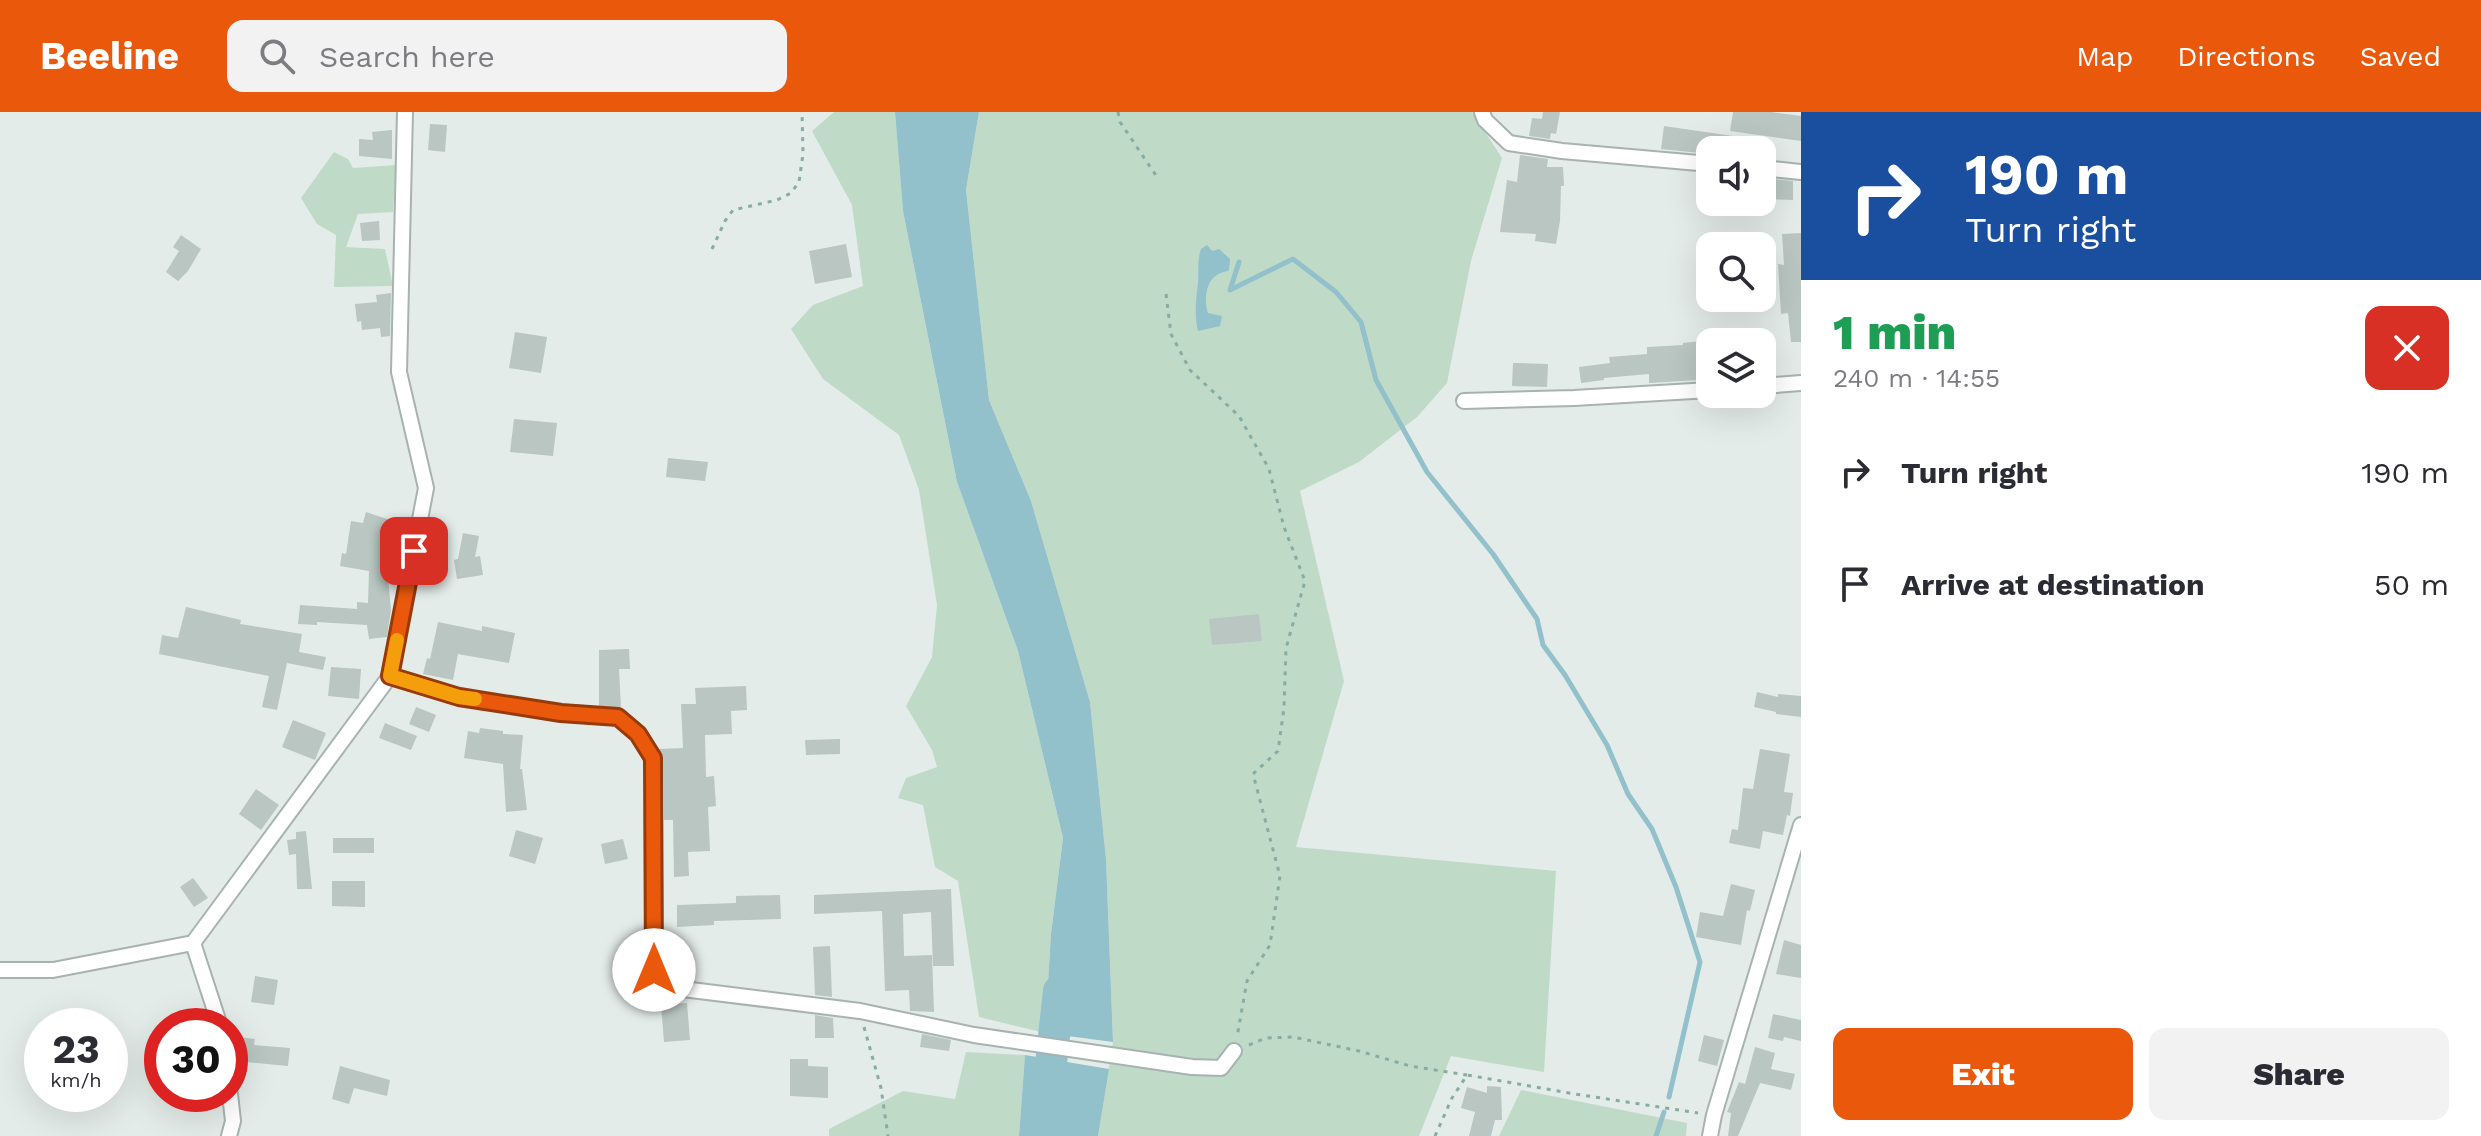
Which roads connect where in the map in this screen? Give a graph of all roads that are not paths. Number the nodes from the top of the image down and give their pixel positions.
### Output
1 (405, 112) edge
2 (1482, 112) edge
3 (1696, 163) edge
4 (1776, 169) edge
5 (1801, 172) edge
6 (1801, 383) edge
7 (1776, 385) edge
8 (1696, 391) edge
9 (1464, 401) dead end
10 (390, 676) junction
11 (1801, 825) edge
12 (193, 943) junction
13 (0, 970) edge
14 (214, 1008) edge
15 (1234, 1051) road end
16 (232, 1112) edge
17 (229, 1136) edge
18 (1710, 1136) edge

1 - 10 street
2 - 3 street
4 - 5 street
6 - 7 street
8 - 9 street
10 - 12 street
10 - 15 street
11 - 18 street
12 - 13 street
12 - 14 street
16 - 17 street

